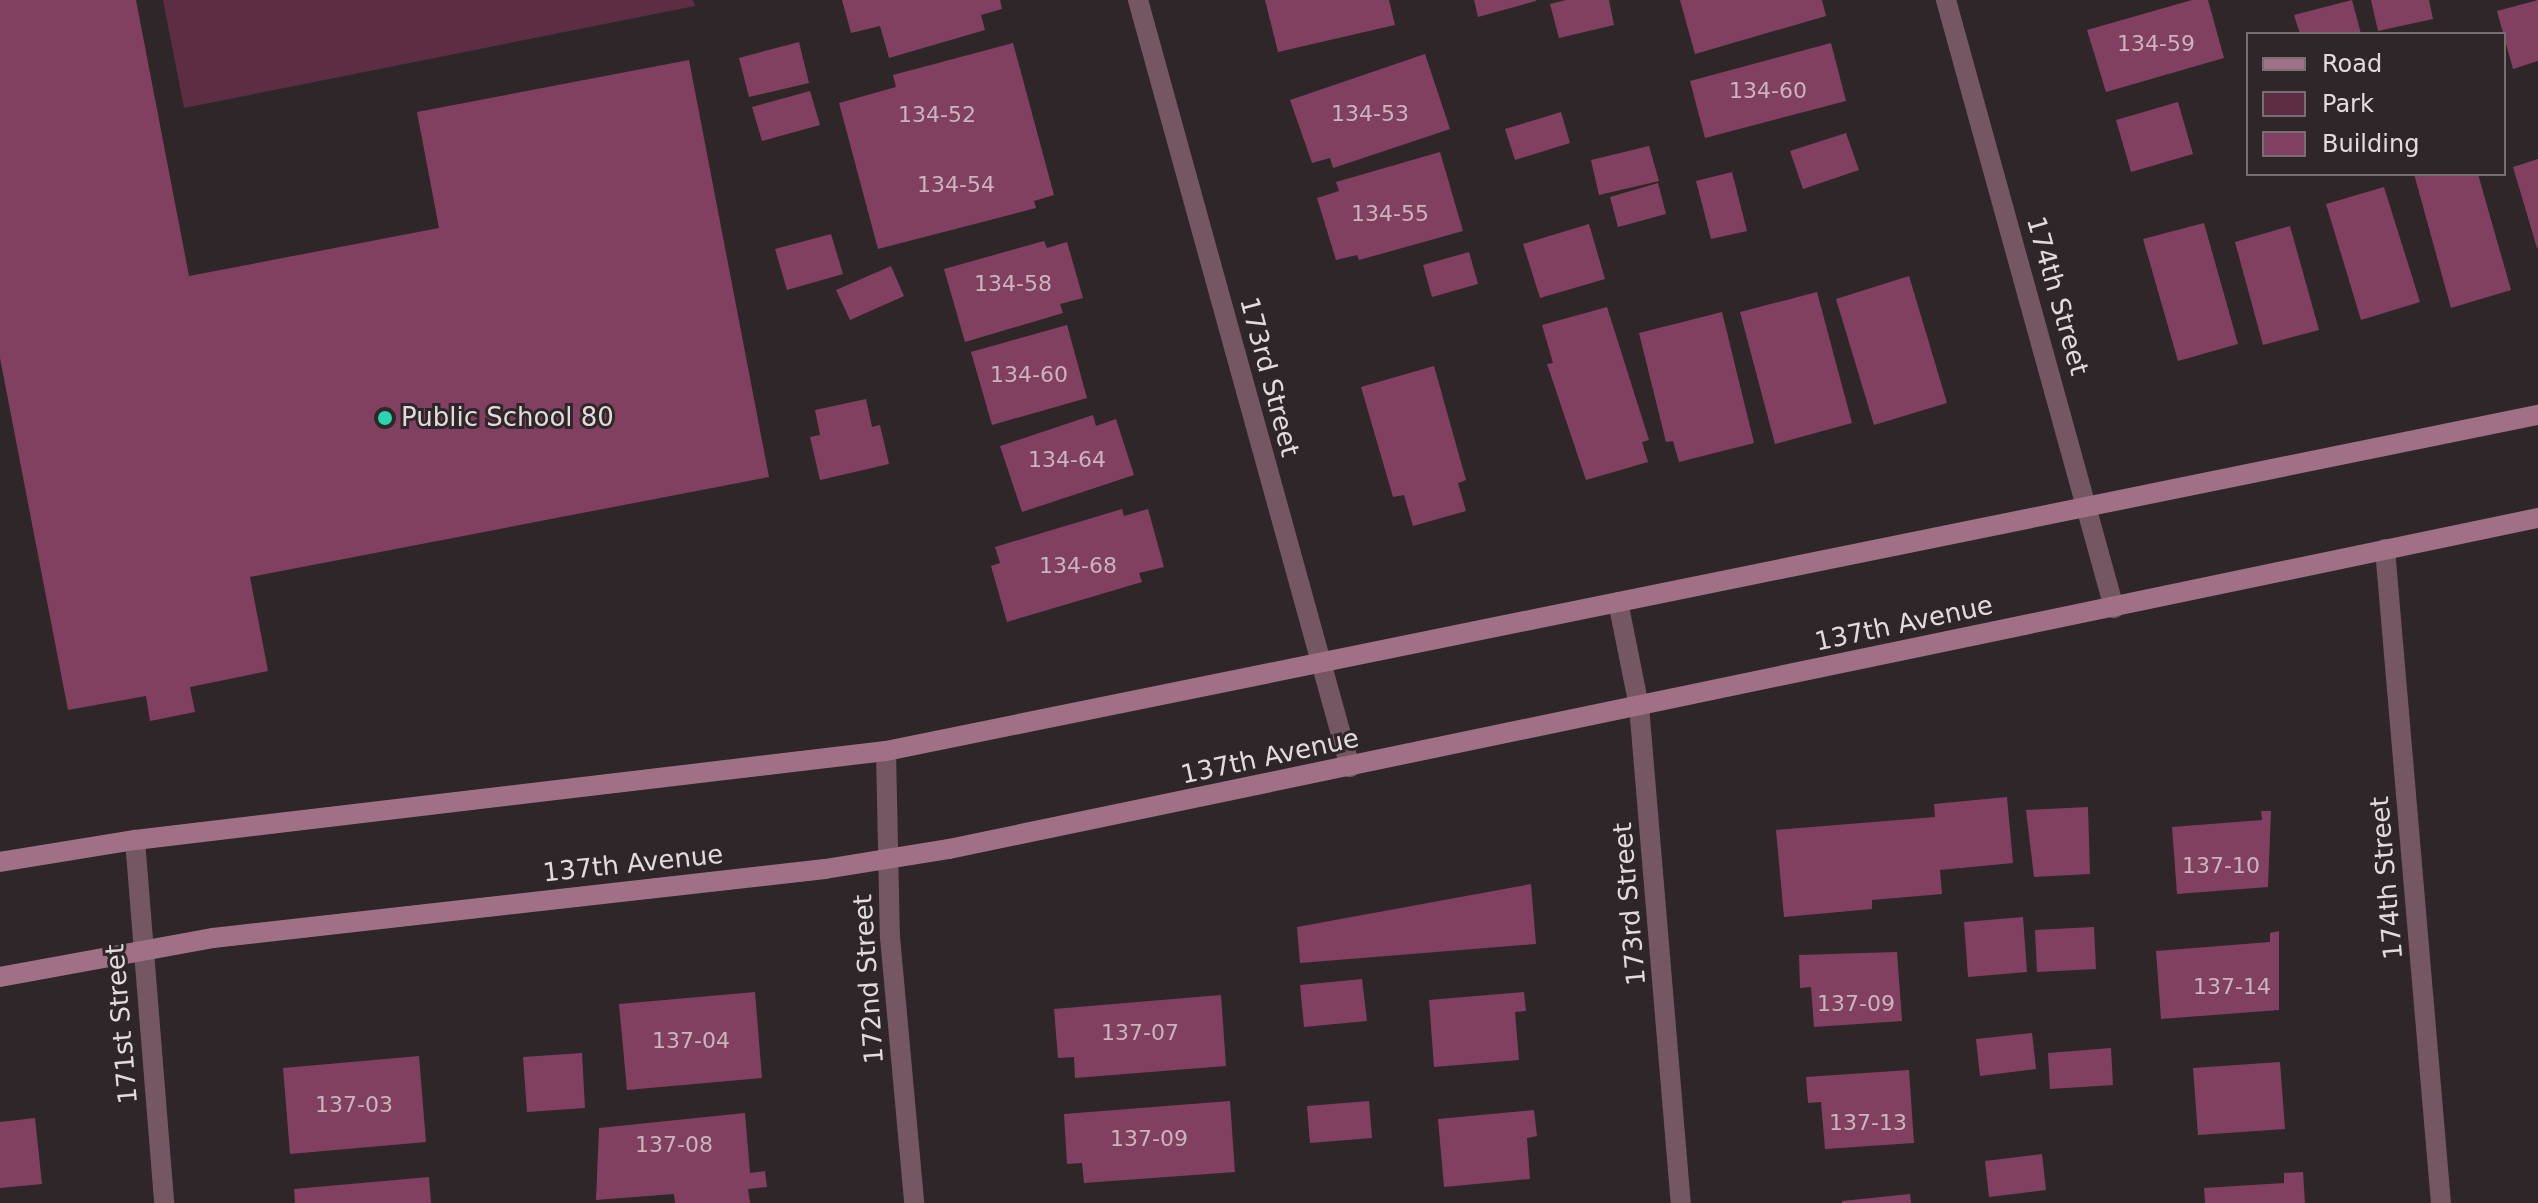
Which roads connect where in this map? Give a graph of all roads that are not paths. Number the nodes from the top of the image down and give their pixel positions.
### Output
1 (1138, 0) edge
2 (1946, 0) edge
3 (2538, 415) edge
4 (2089, 506) junction
5 (2538, 518) edge
6 (2385, 549) junction
7 (1618, 602) junction
8 (2114, 608) junction
9 (1320, 663) junction
10 (1639, 706) junction
11 (886, 751) junction
12 (1350, 767) junction
13 (135, 840) junction
14 (886, 860) junction
15 (0, 862) edge
16 (142, 948) junction
17 (0, 977) edge
18 (164, 1203) edge
19 (914, 1203) edge
20 (1681, 1203) edge
21 (2441, 1203) edge

1 - 9 street, 173rd Street
2 - 4 street, 174th Street
3 - 4 street
4 - 7 street
4 - 8 street, 174th Street
5 - 6 street, 137th Avenue
6 - 8 street, 137th Avenue
6 - 21 street, 174th Street
7 - 9 street
7 - 10 street, 173rd Street
8 - 10 street, 137th Avenue
9 - 11 street
9 - 12 street, 173rd Street
10 - 12 street, 137th Avenue
10 - 20 street, 173rd Street
11 - 13 street
11 - 14 street, 172nd Street
12 - 14 street, 137th Avenue
13 - 15 street
13 - 16 street, 171st Street
14 - 16 street, 137th Avenue
14 - 19 street, 172nd Street
16 - 17 street, 137th Avenue
16 - 18 street, 171st Street

